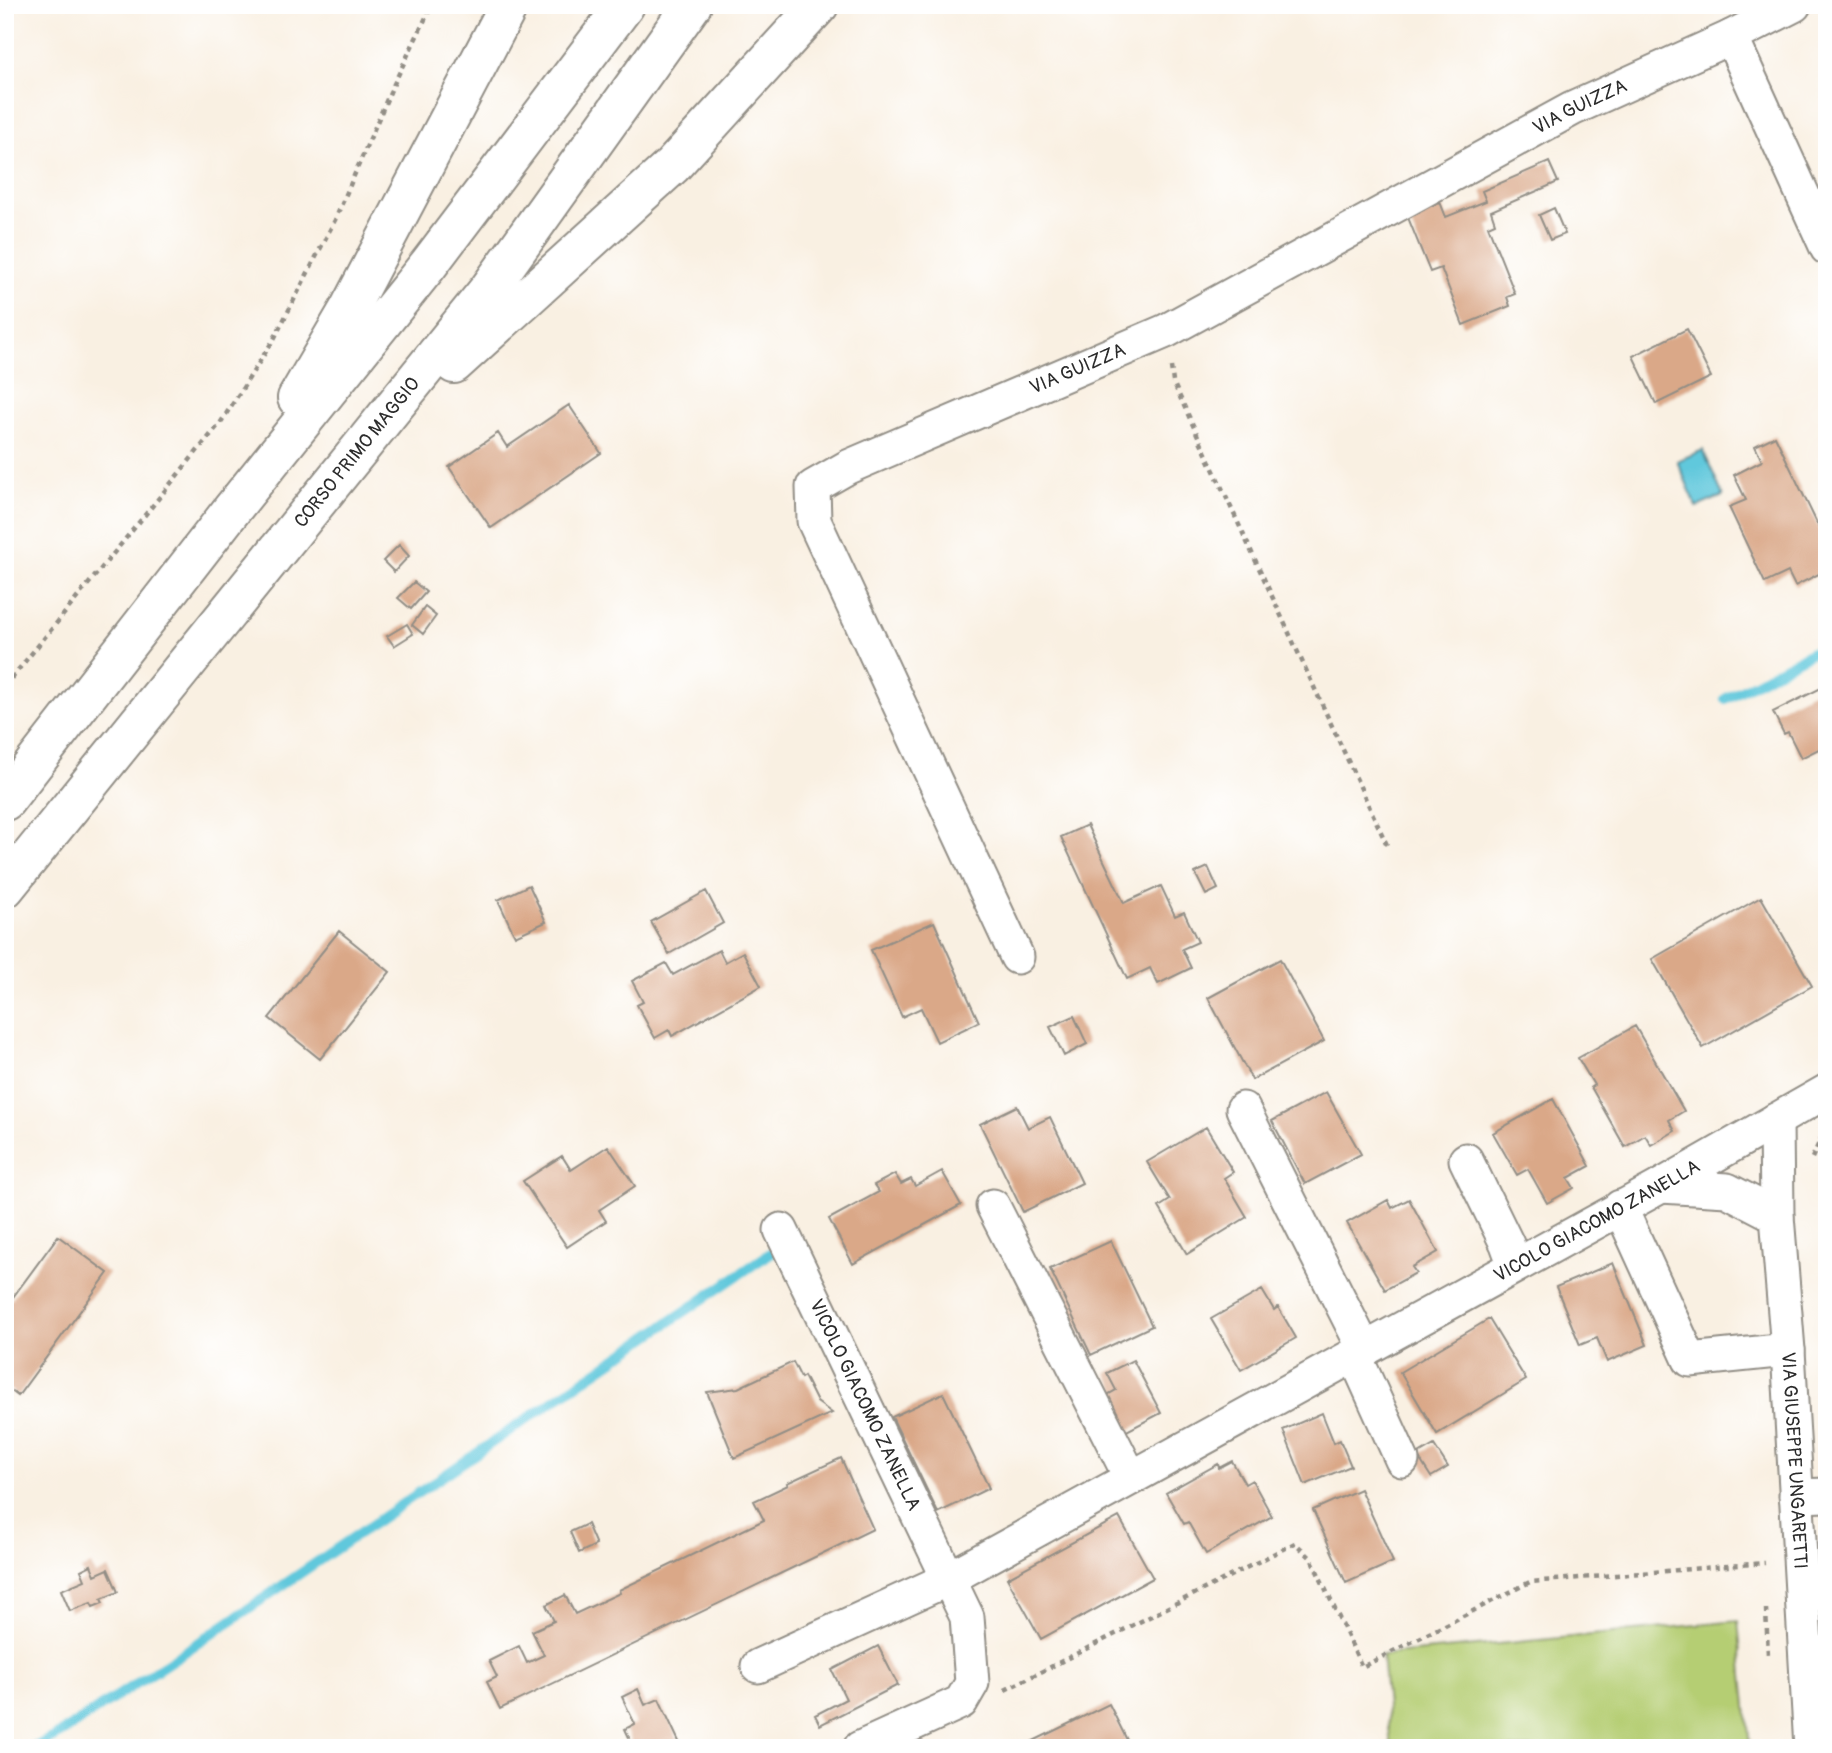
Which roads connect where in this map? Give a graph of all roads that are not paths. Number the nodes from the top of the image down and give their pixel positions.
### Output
1 (509, 5) edge
2 (625, 5) edge
3 (691, 5) edge
4 (819, 5) edge
5 (1794, 5) edge
6 (1731, 37) junction
7 (1827, 248) edge
8 (351, 461) junction
9 (230, 512) junction
10 (5, 801) edge
11 (5, 888) edge
12 (1017, 957) dead end
13 (1827, 1091) edge
14 (1243, 1109) dead end
15 (1776, 1120) junction
16 (1466, 1160) dead end
17 (1661, 1186) junction
18 (993, 1206) dead end
19 (1620, 1207) junction
20 (1777, 1216) junction
21 (781, 1230) dead end
22 (1515, 1266) junction
23 (1788, 1350) junction
24 (1360, 1353) junction
25 (1402, 1460) dead end
26 (1131, 1478) junction
27 (1811, 1495) edge
28 (948, 1579) junction
29 (758, 1666) dead end
30 (860, 1748) edge
31 (1811, 1748) edge

1 - 9 highway
2 - 9 highway
3 - 8 highway, CORSO PRIMO MAGGIO
4 - 8 highway
5 - 6 street, VIA GUIZZA
6 - 7 street
6 - 12 street, VIA GUIZZA
8 - 11 highway, CORSO PRIMO MAGGIO
9 - 10 highway
13 - 15 street, VICOLO GIACOMO ZANELLA
14 - 24 street
15 - 17 street, VICOLO GIACOMO ZANELLA
15 - 20 street, VIA GIUSEPPE UNGARETTI
16 - 22 street
17 - 19 street, VICOLO GIACOMO ZANELLA
17 - 20 street
18 - 26 street
19 - 22 street, VICOLO GIACOMO ZANELLA
19 - 23 street
20 - 23 street, VIA GIUSEPPE UNGARETTI
21 - 28 street, VICOLO GIACOMO ZANELLA
22 - 24 street, VICOLO GIACOMO ZANELLA
23 - 27 street, VIA GIUSEPPE UNGARETTI
24 - 25 street
24 - 26 street, VICOLO GIACOMO ZANELLA
26 - 28 street, VICOLO GIACOMO ZANELLA
27 - 31 street, VIA GIUSEPPE UNGARETTI
28 - 29 street
28 - 30 street, VICOLO GIACOMO ZANELLA

